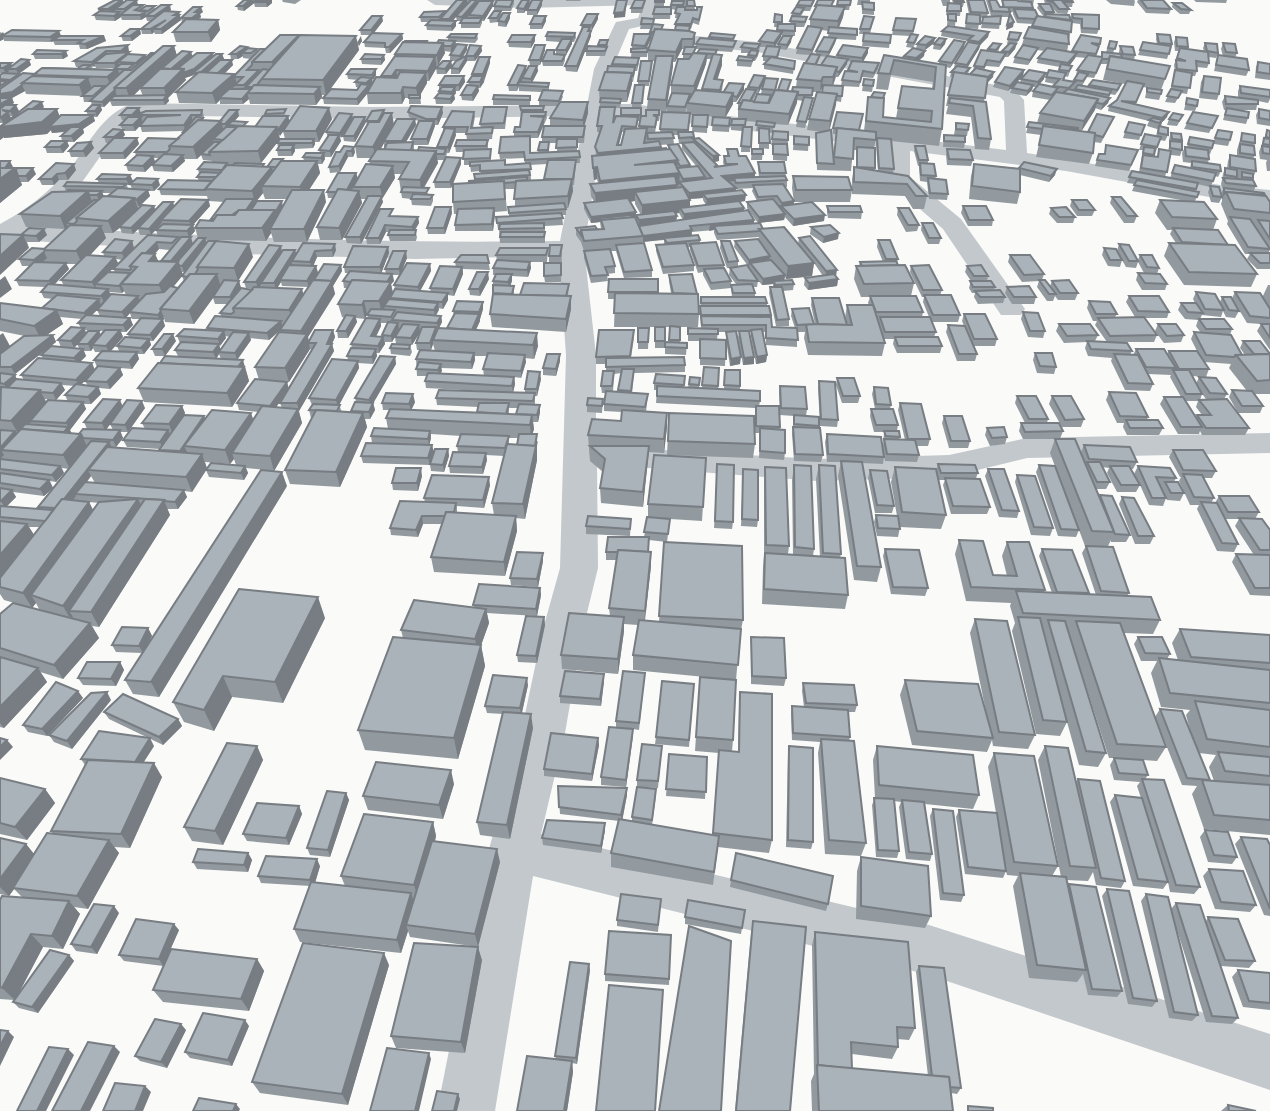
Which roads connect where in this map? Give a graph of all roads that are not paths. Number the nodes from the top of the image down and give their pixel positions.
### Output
1 (435, 0) edge
2 (652, 0) edge
3 (618, 38) junction
4 (594, 110) junction
5 (900, 145) junction
6 (1017, 158) junction
7 (1270, 197) edge
8 (4, 232) edge
9 (571, 248) junction
10 (1011, 309) dead end
11 (1270, 443) edge
12 (582, 476) junction
13 (513, 849) junction
14 (1270, 1062) edge
15 (466, 1111) edge

1 - 2 street
2 - 3 street
3 - 4 street
3 - 6 street
4 - 5 street
4 - 8 street
4 - 9 street
5 - 6 street
5 - 10 street
6 - 7 street
8 - 9 street
9 - 12 street
11 - 12 street
12 - 13 street
13 - 14 street
13 - 15 street

